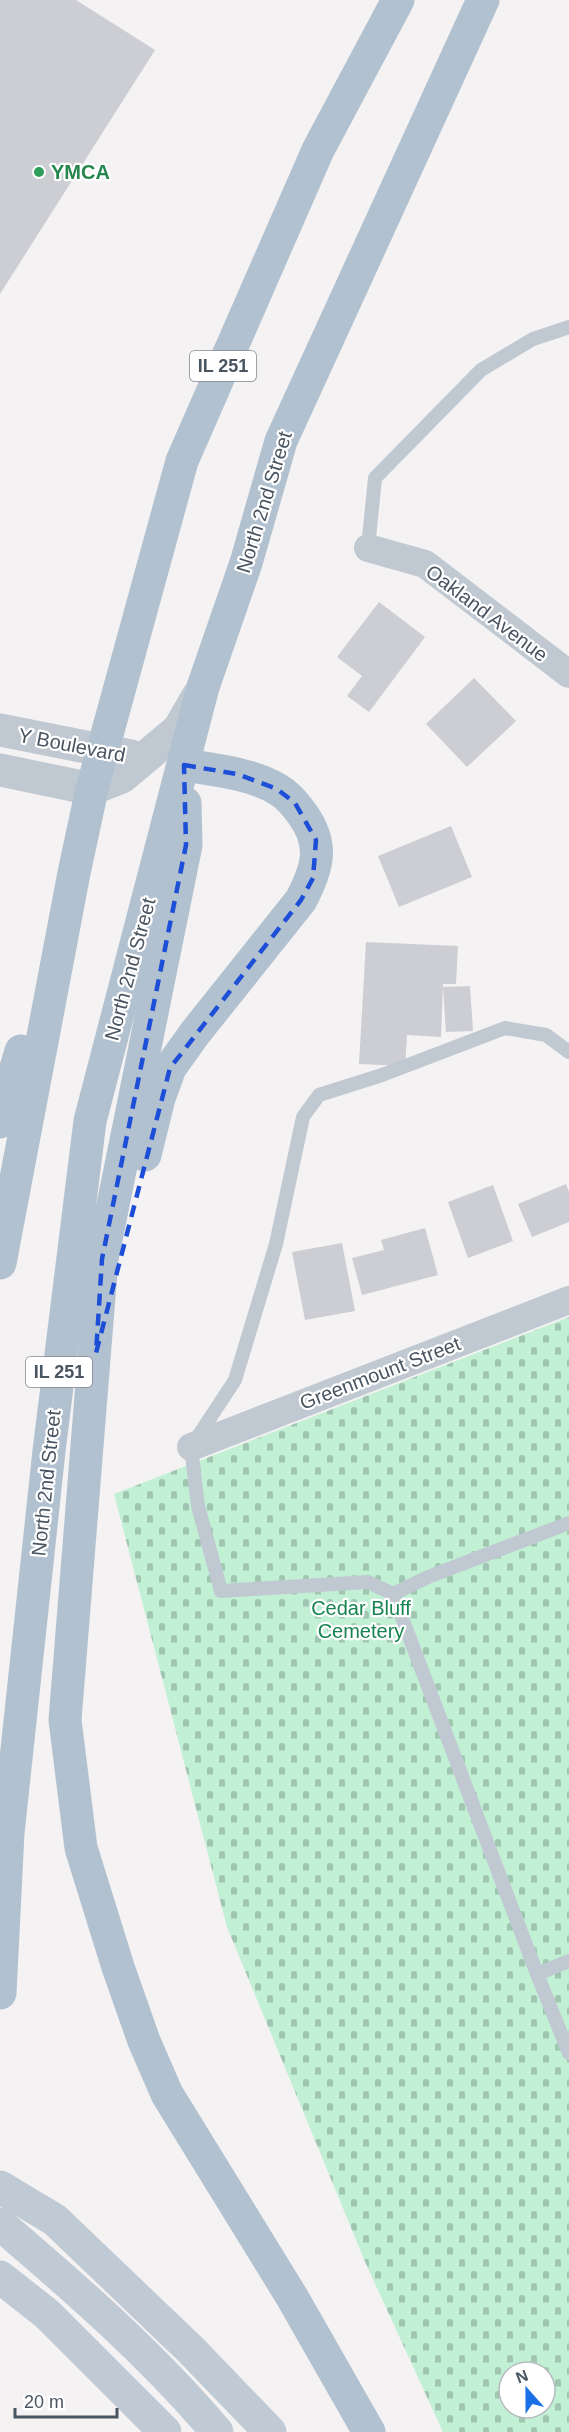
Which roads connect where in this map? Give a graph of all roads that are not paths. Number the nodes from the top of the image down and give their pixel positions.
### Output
1 (398, 0) edge
2 (483, 0) edge
3 (569, 327) edge
4 (368, 548) joint
5 (569, 674) edge
6 (203, 687) junction
7 (0, 730) edge
8 (102, 752) junction
9 (144, 759) junction
10 (184, 765) junction
11 (0, 770) edge
12 (92, 789) junction
13 (74, 873) junction
14 (569, 1052) edge
15 (0, 1122) edge
16 (0, 1263) edge
17 (569, 1300) edge
18 (96, 1353) junction
19 (191, 1447) junction
20 (569, 1522) edge
21 (393, 1594) junction
22 (569, 1961) edge
23 (537, 1974) junction
24 (0, 1992) edge
25 (569, 2053) edge
26 (0, 2187) edge
27 (0, 2224) edge
28 (0, 2277) edge
29 (165, 2432) edge
30 (217, 2432) edge
31 (270, 2432) edge
32 (369, 2432) edge

1 - 8 main road, IL 251
2 - 6 main road, North 2nd Street / IL 251
3 - 4 lane
4 - 5 street, Oakland Avenue
6 - 9 street, Y Boulevard
6 - 10 main road, North 2nd Street / IL 251
7 - 8 street, Y Boulevard
8 - 9 street, Y Boulevard
8 - 12 main road, IL 251
9 - 10 street, Y Boulevard
9 - 12 street, Y Boulevard
10 - 18 main road
10 - 18 main road
10 - 24 main road, North 2nd Street / IL 251
11 - 12 street, Y Boulevard
12 - 13 main road, IL 251
13 - 15 main road
13 - 16 main road, IL 251
14 - 19 lane
17 - 19 street, Greenmount Street
18 - 32 main road
19 - 21 lane
20 - 21 lane
21 - 23 lane
22 - 23 lane
23 - 25 lane
26 - 31 main road
27 - 30 main road
28 - 29 main road

